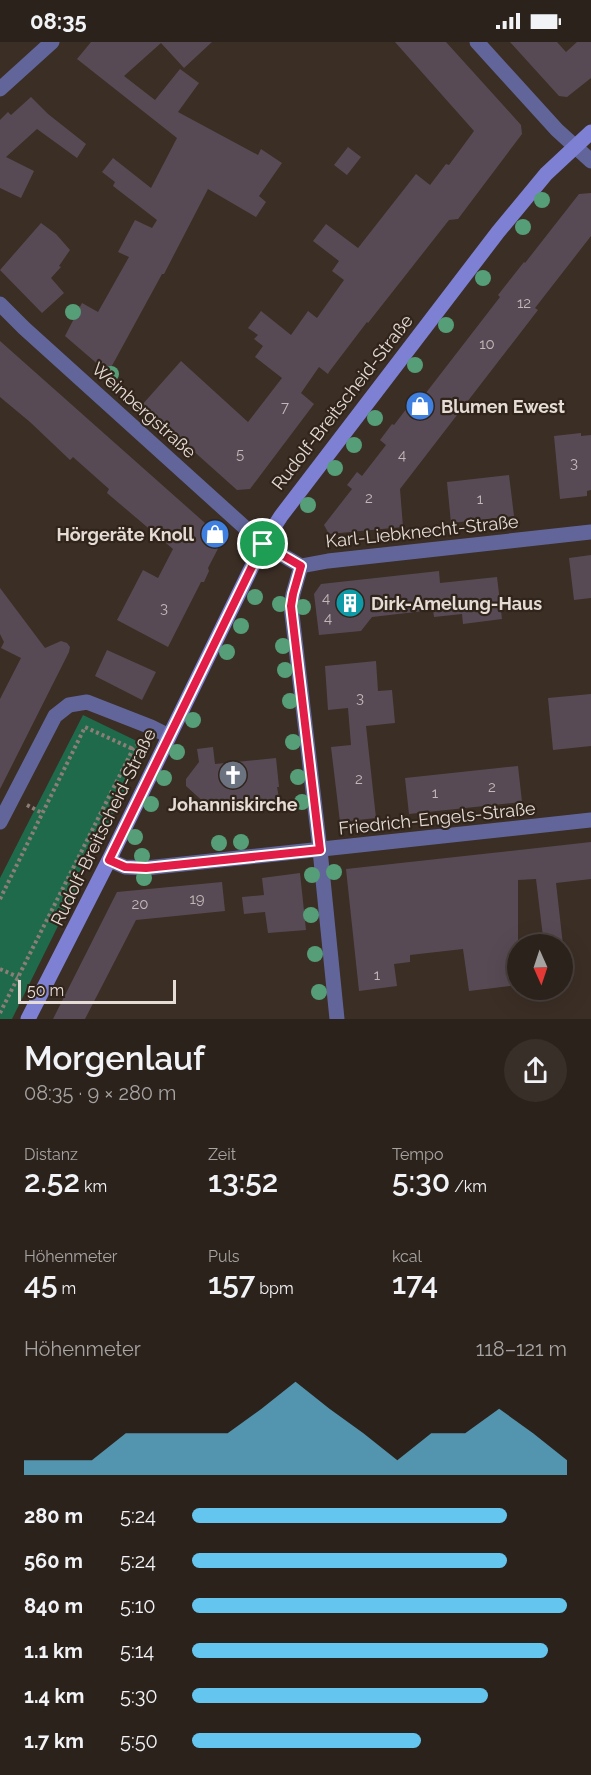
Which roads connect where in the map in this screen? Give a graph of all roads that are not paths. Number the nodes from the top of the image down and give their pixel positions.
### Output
1 (52, 42) edge
2 (477, 42) edge
3 (0, 89) edge
4 (591, 132) edge
5 (574, 146) junction
6 (591, 161) edge
7 (0, 304) edge
8 (591, 532) edge
9 (263, 544) junction
10 (301, 566) junction
11 (170, 736) junction
12 (591, 820) edge
13 (0, 822) edge
14 (320, 850) junction
15 (109, 860) junction
16 (28, 1019) edge
17 (337, 1019) edge

1 - 3 street
2 - 5 street
4 - 5 main road, Rudolf-Breitscheid-Straße
5 - 6 street
5 - 9 main road, Rudolf-Breitscheid-Straße
7 - 9 street, Weinbergstraße
8 - 10 street, Karl-Liebknecht-Straße
9 - 10 street
9 - 11 main road, Rudolf-Breitscheid-Straße
10 - 14 street
11 - 13 street
11 - 15 main road, Rudolf-Breitscheid-Straße
12 - 14 street, Friedrich-Engels-Straße
14 - 15 street, Friedrich-Engels-Straße
14 - 17 street
15 - 16 main road, Rudolf-Breitscheid-Straße

